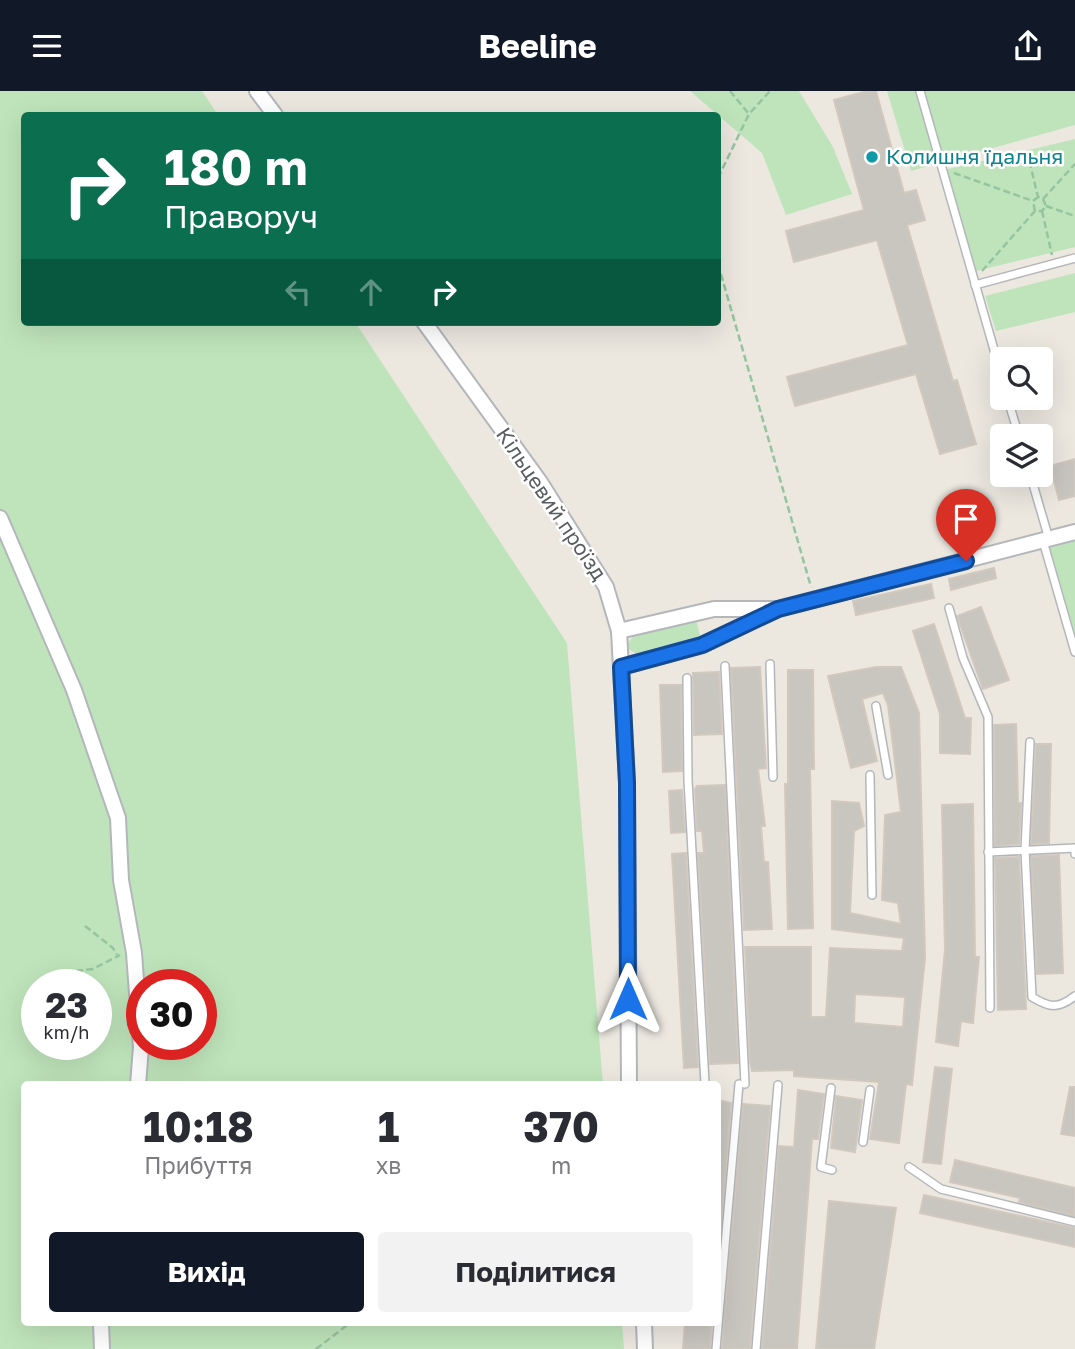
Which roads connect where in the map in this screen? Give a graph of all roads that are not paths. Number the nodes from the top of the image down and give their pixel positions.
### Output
1 (257, 91) edge
2 (920, 91) edge
3 (273, 112) edge
4 (1075, 258) edge
5 (975, 282) junction
6 (427, 326) edge
7 (993, 347) edge
8 (1033, 487) edge
9 (0, 519) edge
10 (1075, 532) edge
11 (1046, 540) junction
12 (949, 608) dead end
13 (778, 609) junction
14 (619, 631) junction
15 (1075, 652) edge
16 (770, 664) dead end
17 (724, 666) dead end
18 (621, 667) junction
19 (687, 678) dead end
20 (876, 706) dead end
21 (1030, 743) dead end
22 (870, 775) dead end
23 (888, 775) dead end
24 (774, 777) dead end
25 (1025, 850) junction
26 (988, 852) junction
27 (1075, 854) edge
28 (872, 895) dead end
29 (1075, 996) edge
30 (990, 1008) dead end
31 (138, 1081) edge
32 (629, 1081) edge
33 (705, 1081) edge
34 (778, 1085) dead end
35 (831, 1088) dead end
36 (870, 1090) dead end
37 (863, 1142) dead end
38 (909, 1167) dead end
39 (832, 1170) dead end
40 (1075, 1222) edge
41 (721, 1298) edge
42 (101, 1326) edge
43 (644, 1326) edge
44 (718, 1326) edge
45 (102, 1349) edge
46 (645, 1349) edge
47 (716, 1349) edge
48 (756, 1349) edge

1 - 3 street
2 - 5 lane
4 - 5 lane
5 - 7 lane
6 - 14 street, Кільцевий проїзд
8 - 11 lane
9 - 31 street
10 - 11 street
11 - 13 street
11 - 15 lane
12 - 26 lane
13 - 14 street
13 - 18 street
14 - 18 street, Кільцевий проїзд
16 - 24 lane
17 - 41 lane
18 - 32 street, Кільцевий проїзд
19 - 33 lane
20 - 23 lane
21 - 25 lane
22 - 28 lane
25 - 26 lane
25 - 27 lane
25 - 29 lane
26 - 30 lane
34 - 48 lane
35 - 39 lane
36 - 37 lane
38 - 40 lane
42 - 45 street
43 - 46 street
44 - 47 lane

